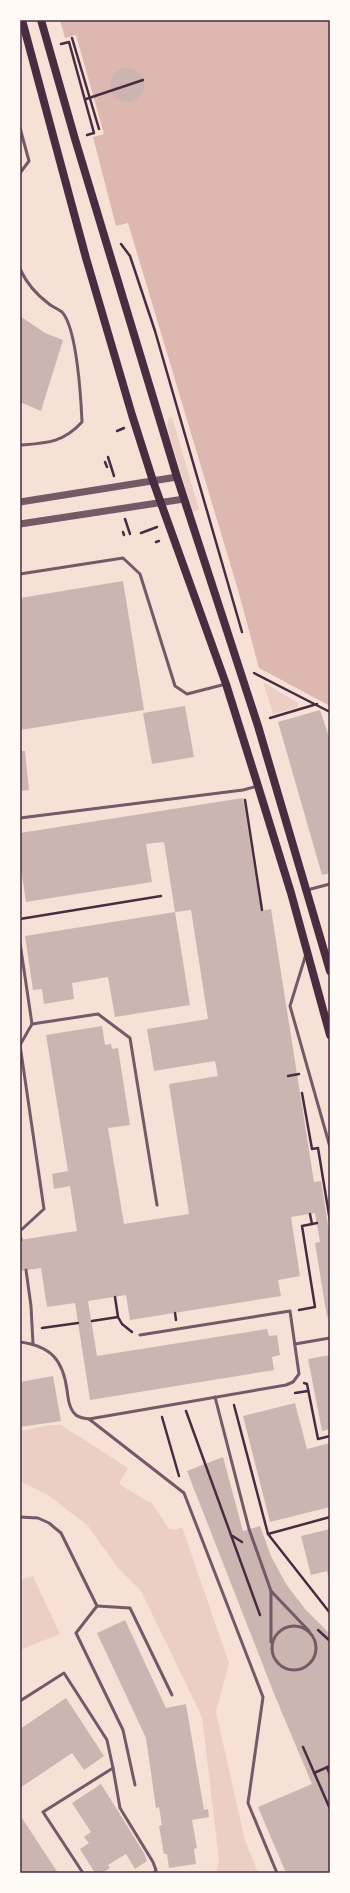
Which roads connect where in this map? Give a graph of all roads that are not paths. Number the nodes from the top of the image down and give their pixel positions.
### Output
1 (22, 20) edge
2 (41, 20) edge
3 (22, 30) edge
4 (20, 128) edge
5 (20, 174) edge
6 (20, 269) edge
7 (20, 444) edge
8 (177, 477) junction
9 (153, 480) junction
10 (184, 499) junction
11 (20, 502) edge
12 (161, 504) junction
13 (20, 524) edge
14 (20, 574) edge
15 (226, 684) junction
16 (258, 786) junction
17 (20, 818) edge
18 (330, 884) edge
19 (306, 891) junction
20 (20, 943) edge
21 (307, 950) junction
22 (330, 971) edge
23 (32, 1024) junction
24 (330, 1035) edge
25 (330, 1147) edge
26 (158, 1205) dead end
27 (20, 1232) edge
28 (21, 1240) dead end
29 (26, 1270) dead end
30 (140, 1335) road end
31 (330, 1338) edge
32 (20, 1342) edge
33 (33, 1344) junction
34 (295, 1344) junction
35 (214, 1397) junction
36 (89, 1419) junction
37 (20, 1517) edge
38 (271, 1591) junction
39 (97, 1606) junction
40 (309, 1631) junction
41 (271, 1647) junction
42 (172, 1695) dead end
43 (20, 1701) edge
44 (113, 1768) junction
45 (135, 1785) dead end
46 (83, 1873) edge
47 (154, 1873) edge
48 (277, 1873) edge

1 - 3 main road
2 - 8 main road
3 - 9 main road
4 - 5 lane
6 - 7 lane
8 - 9 street
8 - 10 main road
9 - 11 street
9 - 12 main road
10 - 12 street
10 - 19 main road
12 - 13 street
12 - 15 main road
14 - 15 lane
15 - 16 main road
16 - 17 lane
16 - 21 main road
18 - 19 lane
19 - 22 main road
20 - 23 lane
21 - 24 main road
21 - 25 lane
23 - 26 lane
23 - 27 lane
27 - 28 lane
29 - 33 lane
30 - 34 lane
31 - 34 lane
32 - 33 lane
33 - 36 lane
34 - 35 lane
35 - 36 lane
35 - 38 lane
36 - 48 lane
37 - 39 lane
38 - 40 lane
38 - 41 lane
39 - 42 lane
39 - 45 lane
40 - 41 lane
40 - 41 lane
43 - 44 lane
44 - 46 lane
44 - 47 lane

